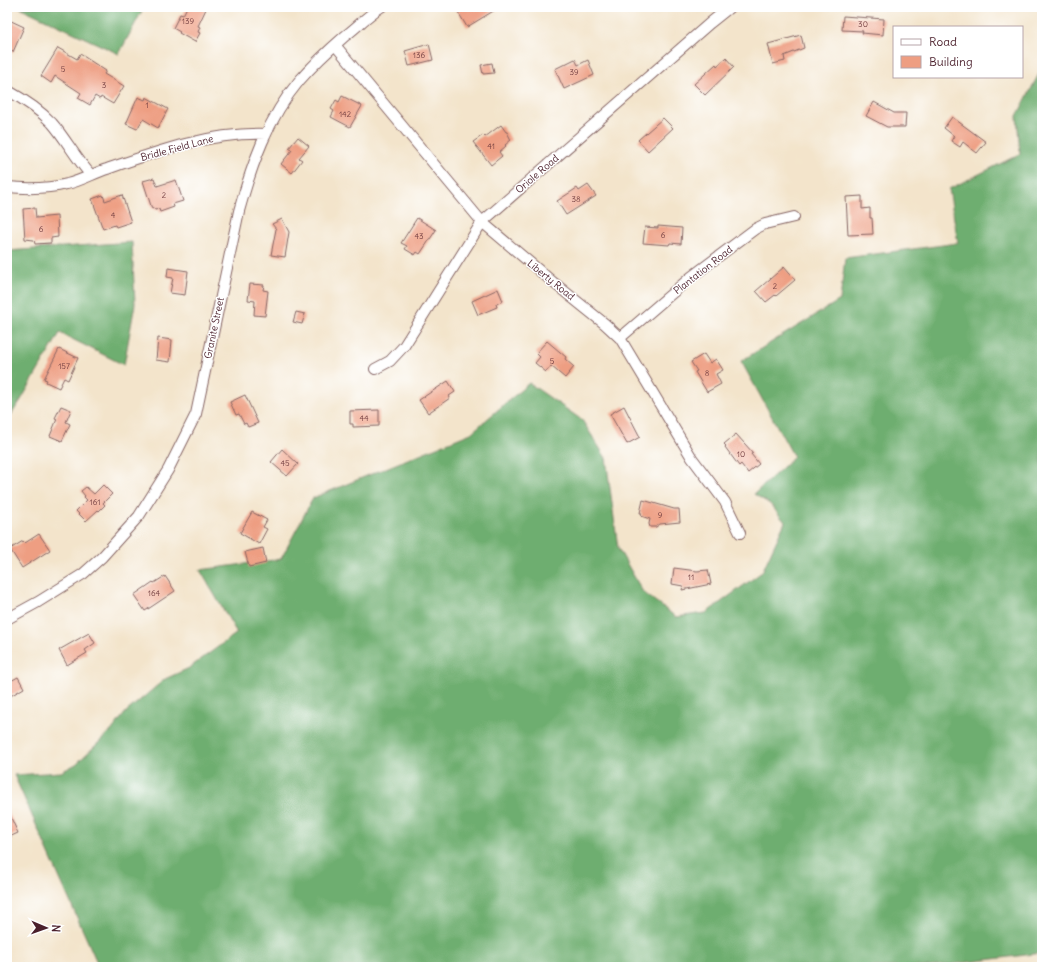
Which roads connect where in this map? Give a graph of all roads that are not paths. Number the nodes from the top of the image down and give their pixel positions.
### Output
1 (381, 7) edge
2 (730, 7) edge
3 (335, 46) junction
4 (7, 90) edge
5 (266, 134) junction
6 (91, 175) junction
7 (7, 187) edge
8 (794, 217) dead end
9 (482, 222) junction
10 (620, 338) junction
11 (375, 369) dead end
12 (740, 533) dead end
13 (7, 619) edge

1 - 3 street, Granite Street
2 - 9 street, Oriole Road
3 - 5 street, Granite Street
3 - 9 street, Liberty Road
4 - 6 street
5 - 6 street, Bridle Field Lane
5 - 13 street, Granite Street
6 - 7 street, Bridle Field Lane
8 - 10 street, Plantation Road
9 - 10 street, Liberty Road
9 - 11 street, Oriole Road
10 - 12 street, Liberty Road

